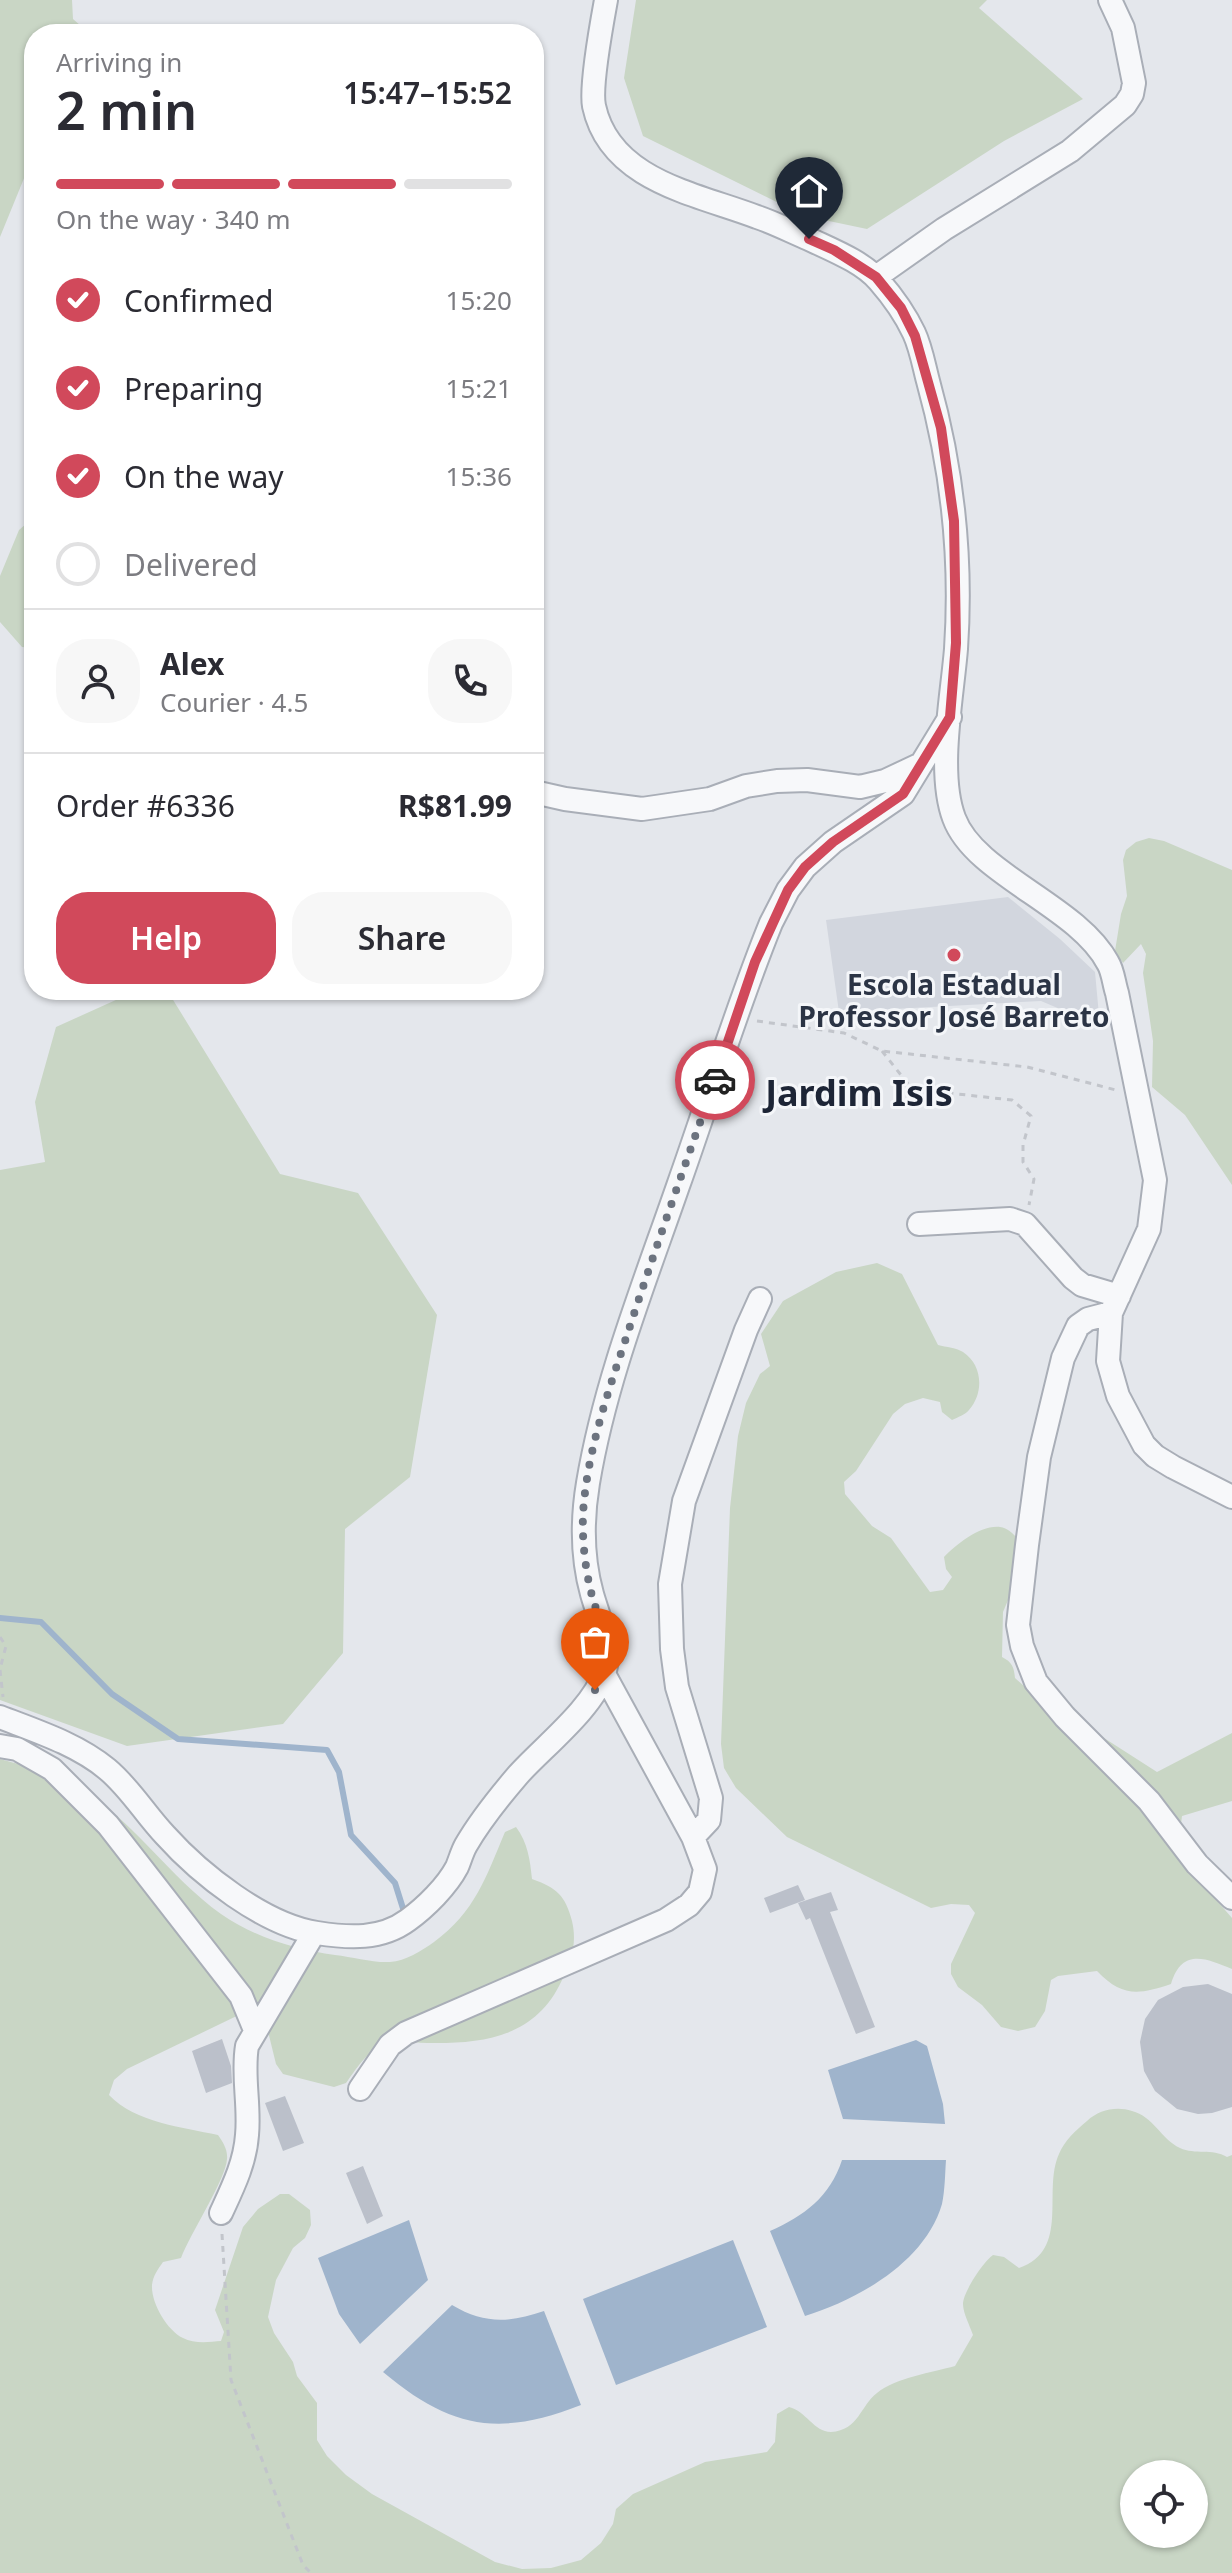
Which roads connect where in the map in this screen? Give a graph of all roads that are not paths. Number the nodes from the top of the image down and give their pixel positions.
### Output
1 (606, 0) edge
2 (1110, 0) edge
3 (876, 277) junction
4 (950, 717) junction
5 (919, 765) junction
6 (544, 794) edge
7 (919, 1224) dead end
8 (760, 1299) dead end
9 (1115, 1305) junction
10 (1232, 1497) edge
11 (604, 1674) junction
12 (1, 1717) edge
13 (0, 1746) edge
14 (693, 1837) junction
15 (1232, 1898) edge
16 (314, 1933) junction
17 (255, 2030) junction
18 (360, 2089) dead end
19 (221, 2213) road end

1 - 3 street
2 - 3 street
3 - 4 street
4 - 5 street
4 - 9 street
5 - 6 street
5 - 11 street
7 - 9 street
8 - 14 street
9 - 10 street
9 - 15 street
11 - 14 street
11 - 16 street
12 - 16 street
13 - 17 street
14 - 18 street
16 - 17 street
17 - 19 street

